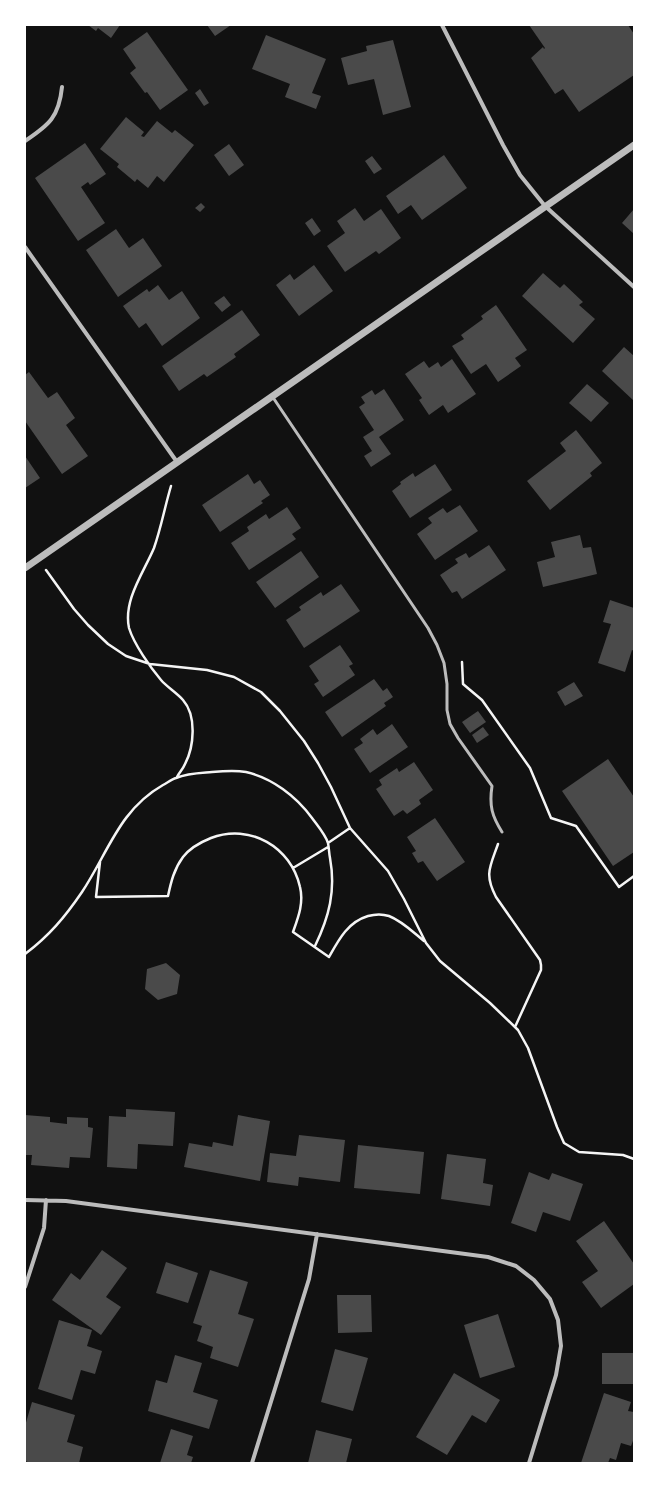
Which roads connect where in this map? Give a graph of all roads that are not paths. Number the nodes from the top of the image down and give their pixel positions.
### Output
1 (442, 25) edge
2 (62, 87) dead end
3 (25, 141) edge
4 (634, 145) edge
5 (546, 206) junction
6 (25, 247) edge
7 (634, 287) edge
8 (272, 396) junction
9 (177, 462) junction
10 (25, 568) edge
11 (502, 832) road end
12 (25, 1200) edge
13 (46, 1200) junction
14 (317, 1234) junction
15 (25, 1287) edge
16 (252, 1463) edge
17 (529, 1463) edge

1 - 5 street
2 - 3 street
4 - 5 street
5 - 7 street
5 - 8 street
6 - 9 street
8 - 9 street
8 - 11 lane
9 - 10 street
12 - 13 street
13 - 14 street
13 - 15 street
14 - 16 street
14 - 17 street

